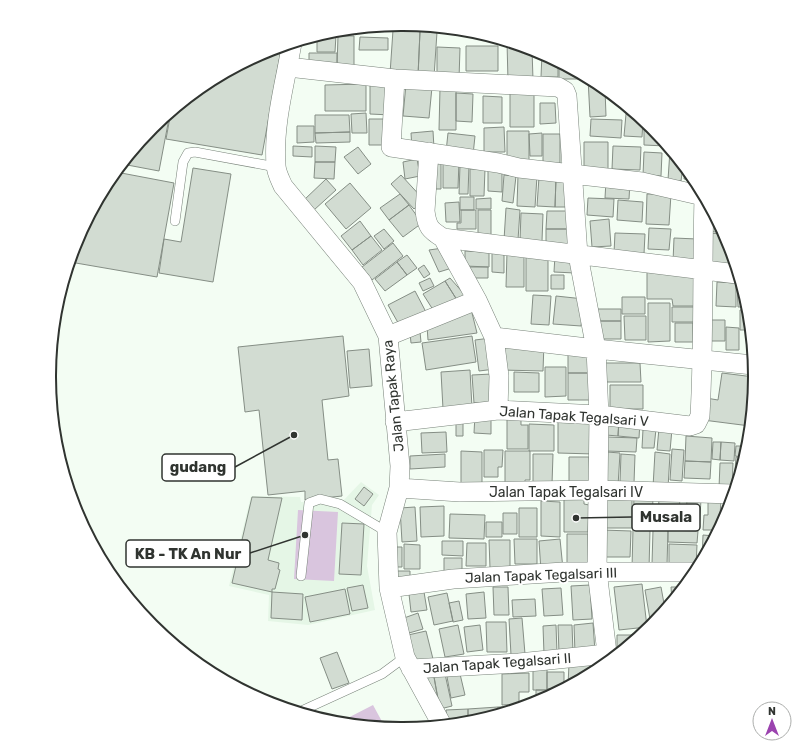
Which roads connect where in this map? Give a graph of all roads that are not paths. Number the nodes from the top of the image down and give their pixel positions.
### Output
1 (291, 49) edge
2 (288, 67) junction
3 (395, 79) junction
4 (429, 152) junction
5 (276, 167) junction
6 (571, 173) junction
7 (695, 194) edge
8 (703, 207) edge
9 (175, 221) dead end
10 (443, 238) junction
11 (578, 255) junction
12 (702, 270) junction
13 (732, 273) edge
14 (477, 300) junction
15 (388, 336) junction
16 (494, 337) junction
17 (596, 350) junction
18 (703, 360) junction
19 (748, 365) edge
20 (498, 410) junction
21 (599, 415) junction
22 (396, 422) junction
23 (400, 488) junction
24 (597, 490) junction
25 (727, 494) edge
26 (387, 532) junction
27 (597, 571) junction
28 (686, 572) edge
29 (301, 576) dead end
30 (388, 588) junction
31 (607, 655) edge
32 (602, 658) edge
33 (408, 663) junction
34 (307, 708) edge
35 (439, 720) edge

1 - 2 street, Jalan Tapak Raya
2 - 3 street
2 - 5 street, Jalan Tapak Raya
3 - 4 street
3 - 6 street
4 - 6 street
4 - 10 street
5 - 9 lane
5 - 15 street, Jalan Tapak Raya
6 - 7 street
6 - 11 street
8 - 12 street
10 - 11 street
10 - 14 street
11 - 12 street
11 - 17 street
12 - 13 street
12 - 18 street
14 - 15 street
14 - 16 street
15 - 22 street, Jalan Tapak Raya
16 - 17 street
16 - 20 street
17 - 18 street
17 - 21 street
18 - 19 street
18 - 21 street, Jalan Tapak Tegalsari V
20 - 21 street, Jalan Tapak Tegalsari V
20 - 22 street, Jalan Tapak Tegalsari V
21 - 24 street
22 - 23 street, Jalan Tapak Raya
23 - 24 street, Jalan Tapak Tegalsari IV
23 - 26 street, Jalan Tapak Raya
24 - 25 street, Jalan Tapak Tegalsari IV
24 - 27 street
26 - 29 lane
26 - 30 street, Jalan Tapak Raya
27 - 28 street, Jalan Tapak Tegalsari III
27 - 30 street, Jalan Tapak Tegalsari III
27 - 31 street
30 - 33 street, Jalan Tapak Raya
32 - 33 street, Jalan Tapak Tegalsari II
33 - 34 lane
33 - 35 street, Jalan Tapak Raya

